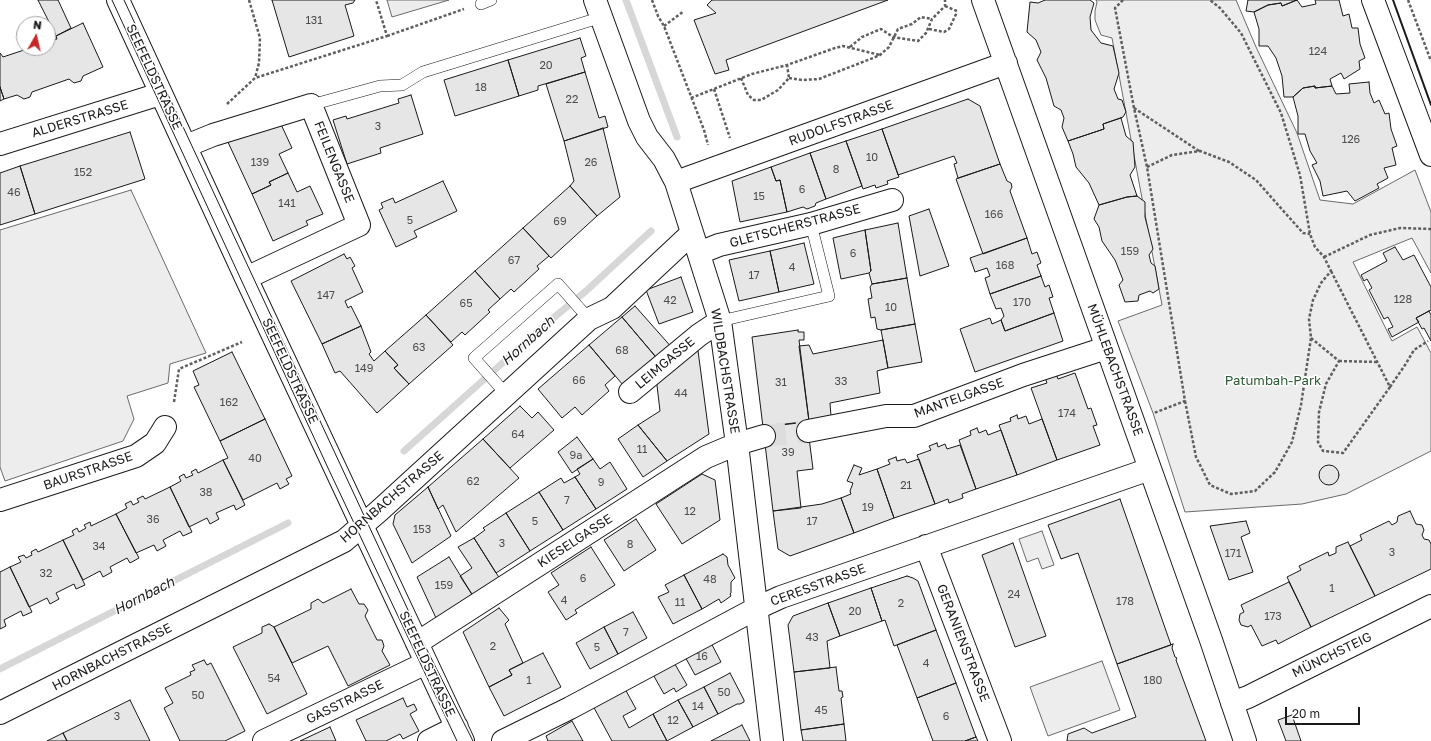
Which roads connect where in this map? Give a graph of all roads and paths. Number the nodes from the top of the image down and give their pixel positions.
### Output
1 (118, 0) edge
2 (249, 0) edge
3 (376, 0) edge
4 (652, 0) edge
5 (945, 0) edge
6 (983, 0) edge
7 (1123, 0) edge
8 (1210, 0) edge
9 (1373, 0) edge
10 (1408, 0) edge
11 (486, 2) edge
12 (945, 6) junction
13 (598, 9) edge
14 (963, 10) dead end
15 (684, 11) dead end
16 (957, 12) junction
17 (932, 18) junction
18 (664, 26) junction
19 (929, 29) junction
20 (386, 36) junction
21 (893, 37) junction
22 (850, 47) junction
23 (880, 55) junction
24 (1431, 61) edge
25 (1006, 63) junction
26 (787, 65) junction
27 (255, 78) junction
28 (741, 78) junction
29 (789, 78) junction
30 (714, 89) junction
31 (160, 94) junction
32 (692, 98) junction
33 (311, 105) junction
34 (225, 107) dead end
35 (1134, 108) junction
36 (0, 144) edge
37 (732, 145) dead end
38 (186, 146) junction
39 (1200, 151) junction
40 (710, 153) dead end
41 (1431, 155) edge
42 (1147, 167) junction
43 (676, 182) junction
44 (892, 200) dead end
45 (811, 224) junction
46 (1431, 229) edge
47 (692, 233) junction
48 (1310, 234) junction
49 (699, 253) junction
50 (1324, 257) junction
51 (1331, 271) junction
52 (246, 278) junction
53 (585, 314) junction
54 (720, 321) junction
55 (1311, 338) junction
56 (1428, 341) dead end
57 (242, 342) dead end
58 (1106, 348) junction
59 (1339, 361) junction
60 (1378, 362) junction
61 (1390, 387) junction
62 (501, 388) junction
63 (630, 392) dead end
64 (1185, 401) junction
65 (174, 402) dead end
66 (1148, 415) dead end
67 (165, 427) dead end
68 (808, 431) tunnel mouth
69 (764, 436) tunnel mouth
70 (737, 444) junction
71 (1150, 469) junction
72 (0, 500) edge
73 (362, 526) junction
74 (926, 546) junction
75 (1431, 606) edge
76 (757, 608) junction
77 (417, 643) junction
78 (426, 663) junction
79 (1232, 703) junction
80 (0, 713) edge
81 (460, 734) edge
82 (264, 741) edge
83 (429, 741) edge
84 (503, 741) edge
85 (772, 741) edge
86 (1000, 741) edge
87 (1245, 741) edge

1 - 31 street, SEEFELDSTRASSE
2 - 27 path
3 - 20 path
4 - 18 path
5 - 12 path
6 - 25 street, MÜHLEBACHSTRASSE
7 - 35 path
8 - 48 path
9 - 41 street
10 - 24 path
11 - 20 path
12 - 16 path
12 - 17 path
13 - 33 lane
13 - 43 street, WILDBACHSTRASSE
14 - 16 path
15 - 18 path
16 - 19 path
17 - 19 path
17 - 21 path
18 - 32 path
19 - 21 path
20 - 27 path
21 - 22 path
21 - 23 path
22 - 23 path
22 - 26 path
23 - 29 path
25 - 43 street, RUDOLFSTRASSE
25 - 58 street, MÜHLEBACHSTRASSE
26 - 28 path
26 - 29 path
27 - 34 path
28 - 29 path
28 - 30 path
30 - 32 path
30 - 37 path
31 - 36 street, ALDERSTRASSE
31 - 38 street, SEEFELDSTRASSE
32 - 40 path
33 - 38 street, FEILENGASSE
33 - 52 street, FEILENGASSE
35 - 39 path
35 - 42 path
38 - 52 street, SEEFELDSTRASSE
39 - 42 path
39 - 48 path
42 - 64 path
43 - 47 street, WILDBACHSTRASSE
44 - 45 street, GLETSCHERSTRASSE
45 - 49 street, GLETSCHERSTRASSE
45 - 54 lane
46 - 50 path
47 - 49 street, WILDBACHSTRASSE
47 - 53 street, HORNBACHSTRASSE
48 - 50 path
49 - 54 street, WILDBACHSTRASSE
50 - 51 path
51 - 55 path
51 - 60 path
52 - 73 street, SEEFELDSTRASSE
53 - 62 street, HORNBACHSTRASSE
53 - 62 lane
54 - 63 street, LEIMGASSE
54 - 70 street, WILDBACHSTRASSE
55 - 59 path
55 - 64 path
56 - 61 path
57 - 65 path
58 - 68 street, MANTELGASSE
58 - 71 street, MÜHLEBACHSTRASSE
59 - 60 path
59 - 61 path
60 - 61 path
62 - 73 street, HORNBACHSTRASSE
64 - 66 path
67 - 72 street, BAURSTRASSE
69 - 70 street
70 - 76 street, WILDBACHSTRASSE
70 - 77 street, KIESELGASSE
71 - 74 street, CERESSTRASSE
71 - 79 street, MÜHLEBACHSTRASSE
73 - 77 street, SEEFELDSTRASSE
73 - 80 street, HORNBACHSTRASSE
74 - 76 street, CERESSTRASSE
74 - 86 street, GERANIENSTRASSE
75 - 79 street, MÜNCHSTEIG
76 - 84 street, CERESSTRASSE
76 - 85 street, WILDBACHSTRASSE
77 - 78 street, SEEFELDSTRASSE
78 - 81 street, SEEFELDSTRASSE
78 - 82 street, GASSTRASSE
79 - 87 street, MÜHLEBACHSTRASSE
81 - 83 street

